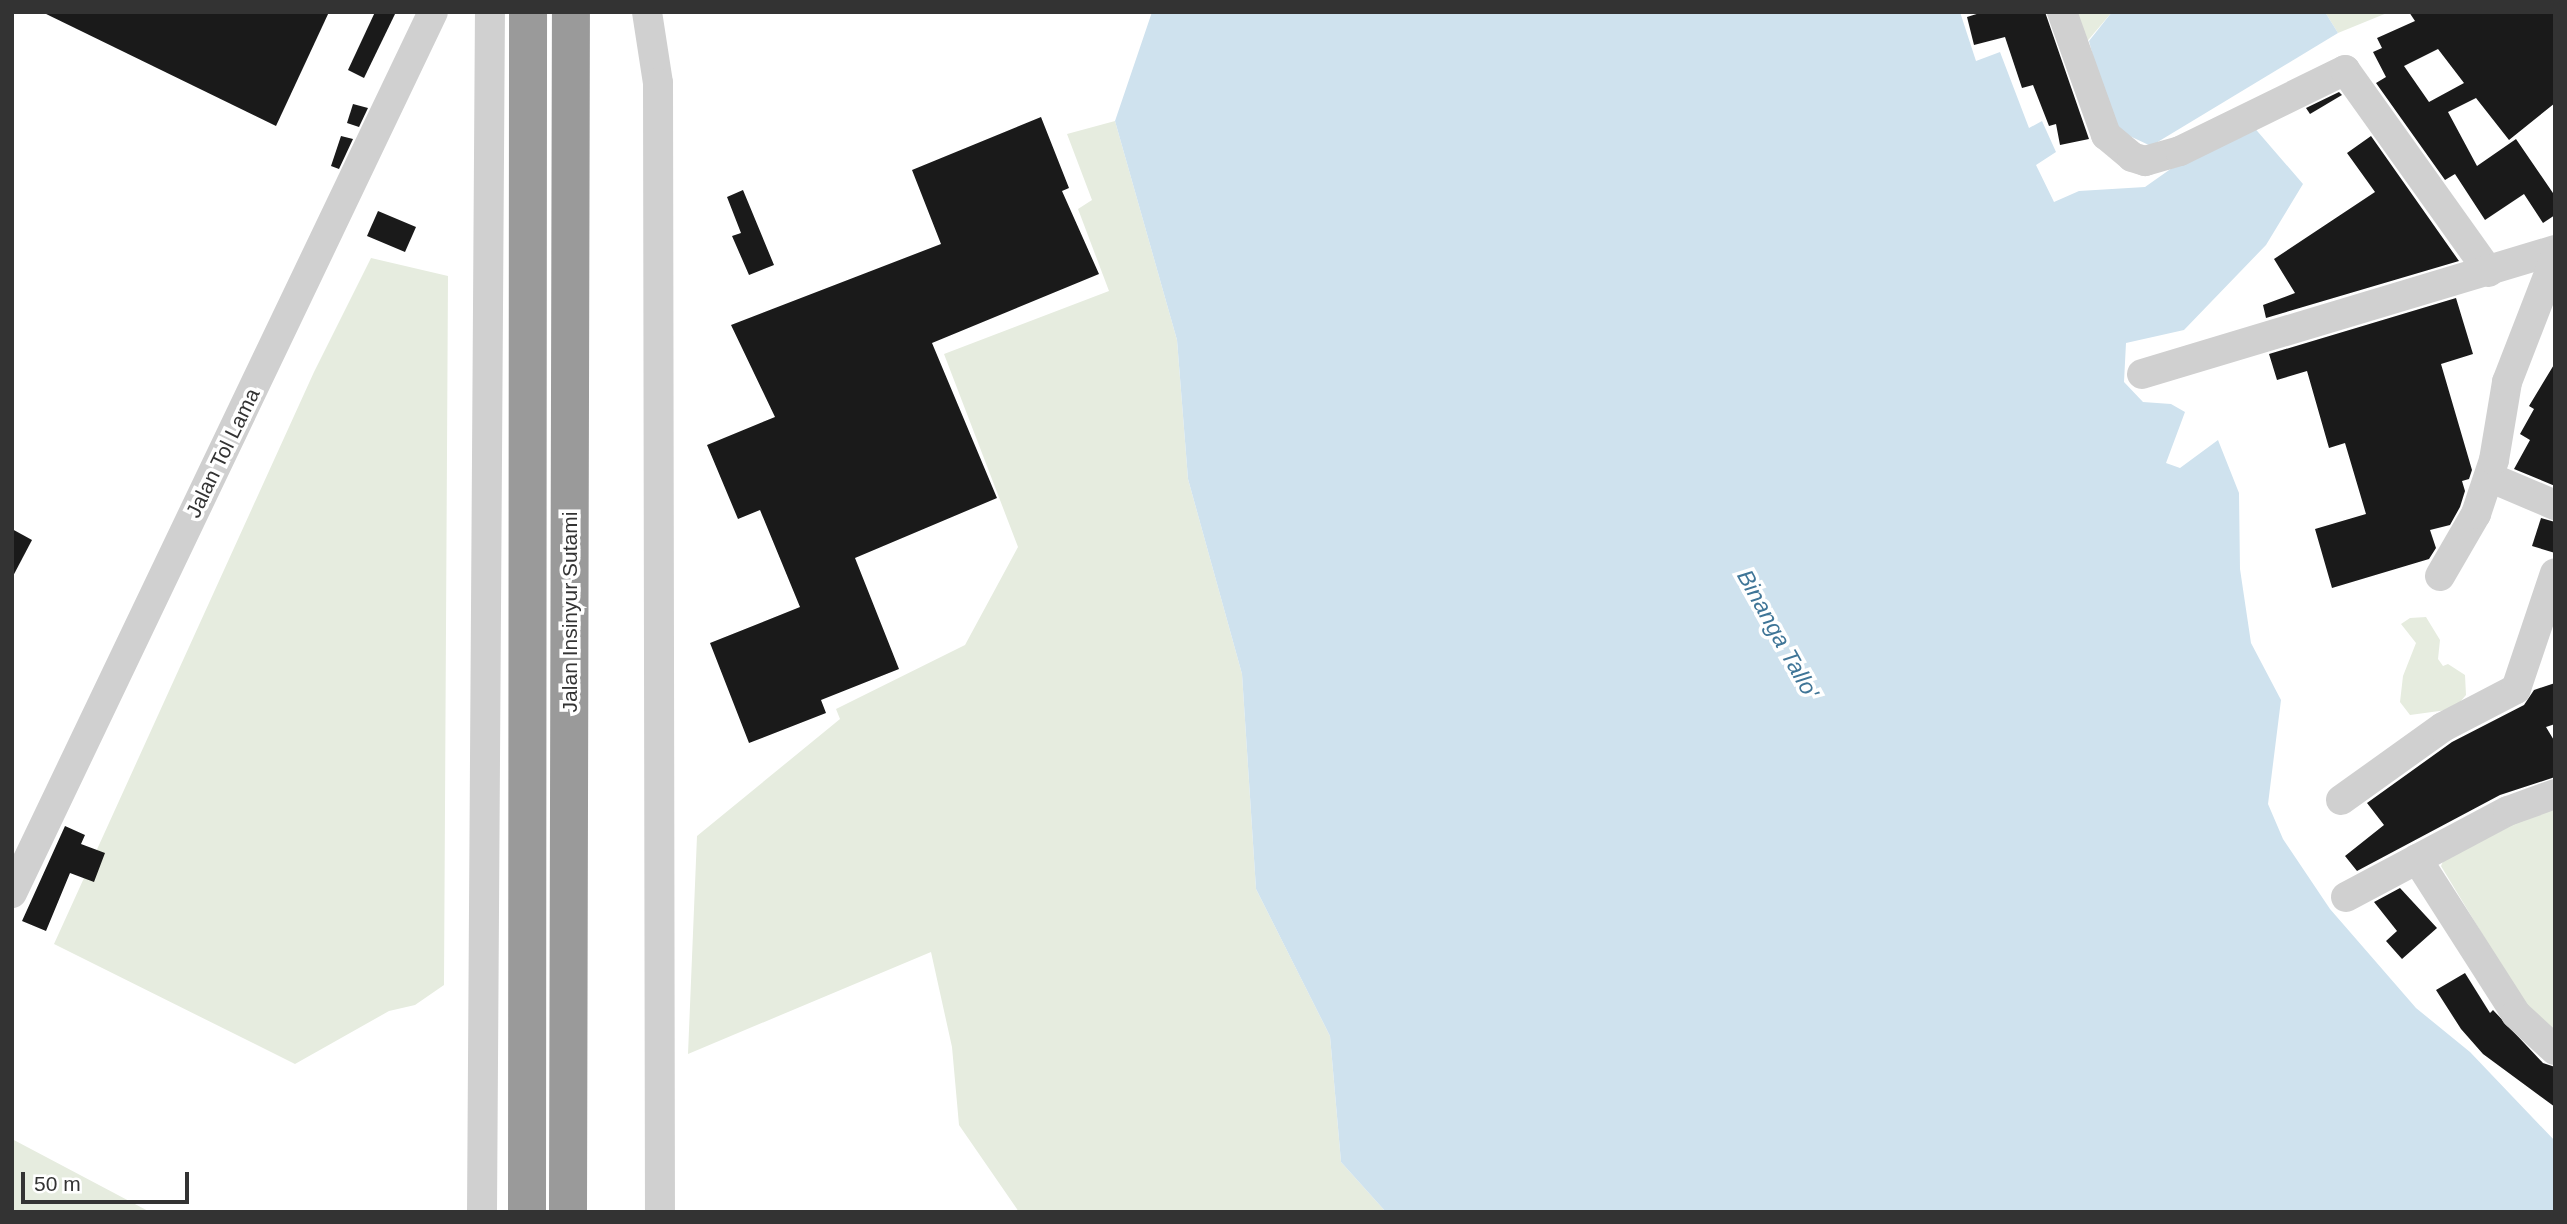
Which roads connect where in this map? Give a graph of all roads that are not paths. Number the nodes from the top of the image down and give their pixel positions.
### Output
1 (433, 12) edge
2 (490, 12) edge
3 (528, 12) edge
4 (571, 12) edge
5 (647, 12) edge
6 (2062, 12) edge
7 (2555, 250) edge
8 (2555, 258) edge
9 (2489, 272) junction
10 (2142, 374) dead end
11 (2488, 477) junction
12 (2555, 505) edge
13 (2555, 573) edge
14 (2440, 576) dead end
15 (2545, 632) edge
16 (2555, 793) edge
17 (2341, 800) dead end
18 (2417, 859) junction
19 (12, 893) edge
20 (2346, 897) dead end
21 (2555, 1050) edge
22 (482, 1212) edge
23 (527, 1212) edge
24 (568, 1212) edge
25 (660, 1212) edge

1 - 19 street, Jalan Tol Lama
2 - 22 street
3 - 23 highway, Jalan Insinyur Sutami
4 - 24 highway, Jalan Insinyur Sutami
5 - 25 street
6 - 9 street
7 - 9 street
8 - 11 street
9 - 10 street
11 - 12 street
11 - 14 street
13 - 15 street
15 - 17 street
16 - 18 street
18 - 20 street
18 - 21 street

